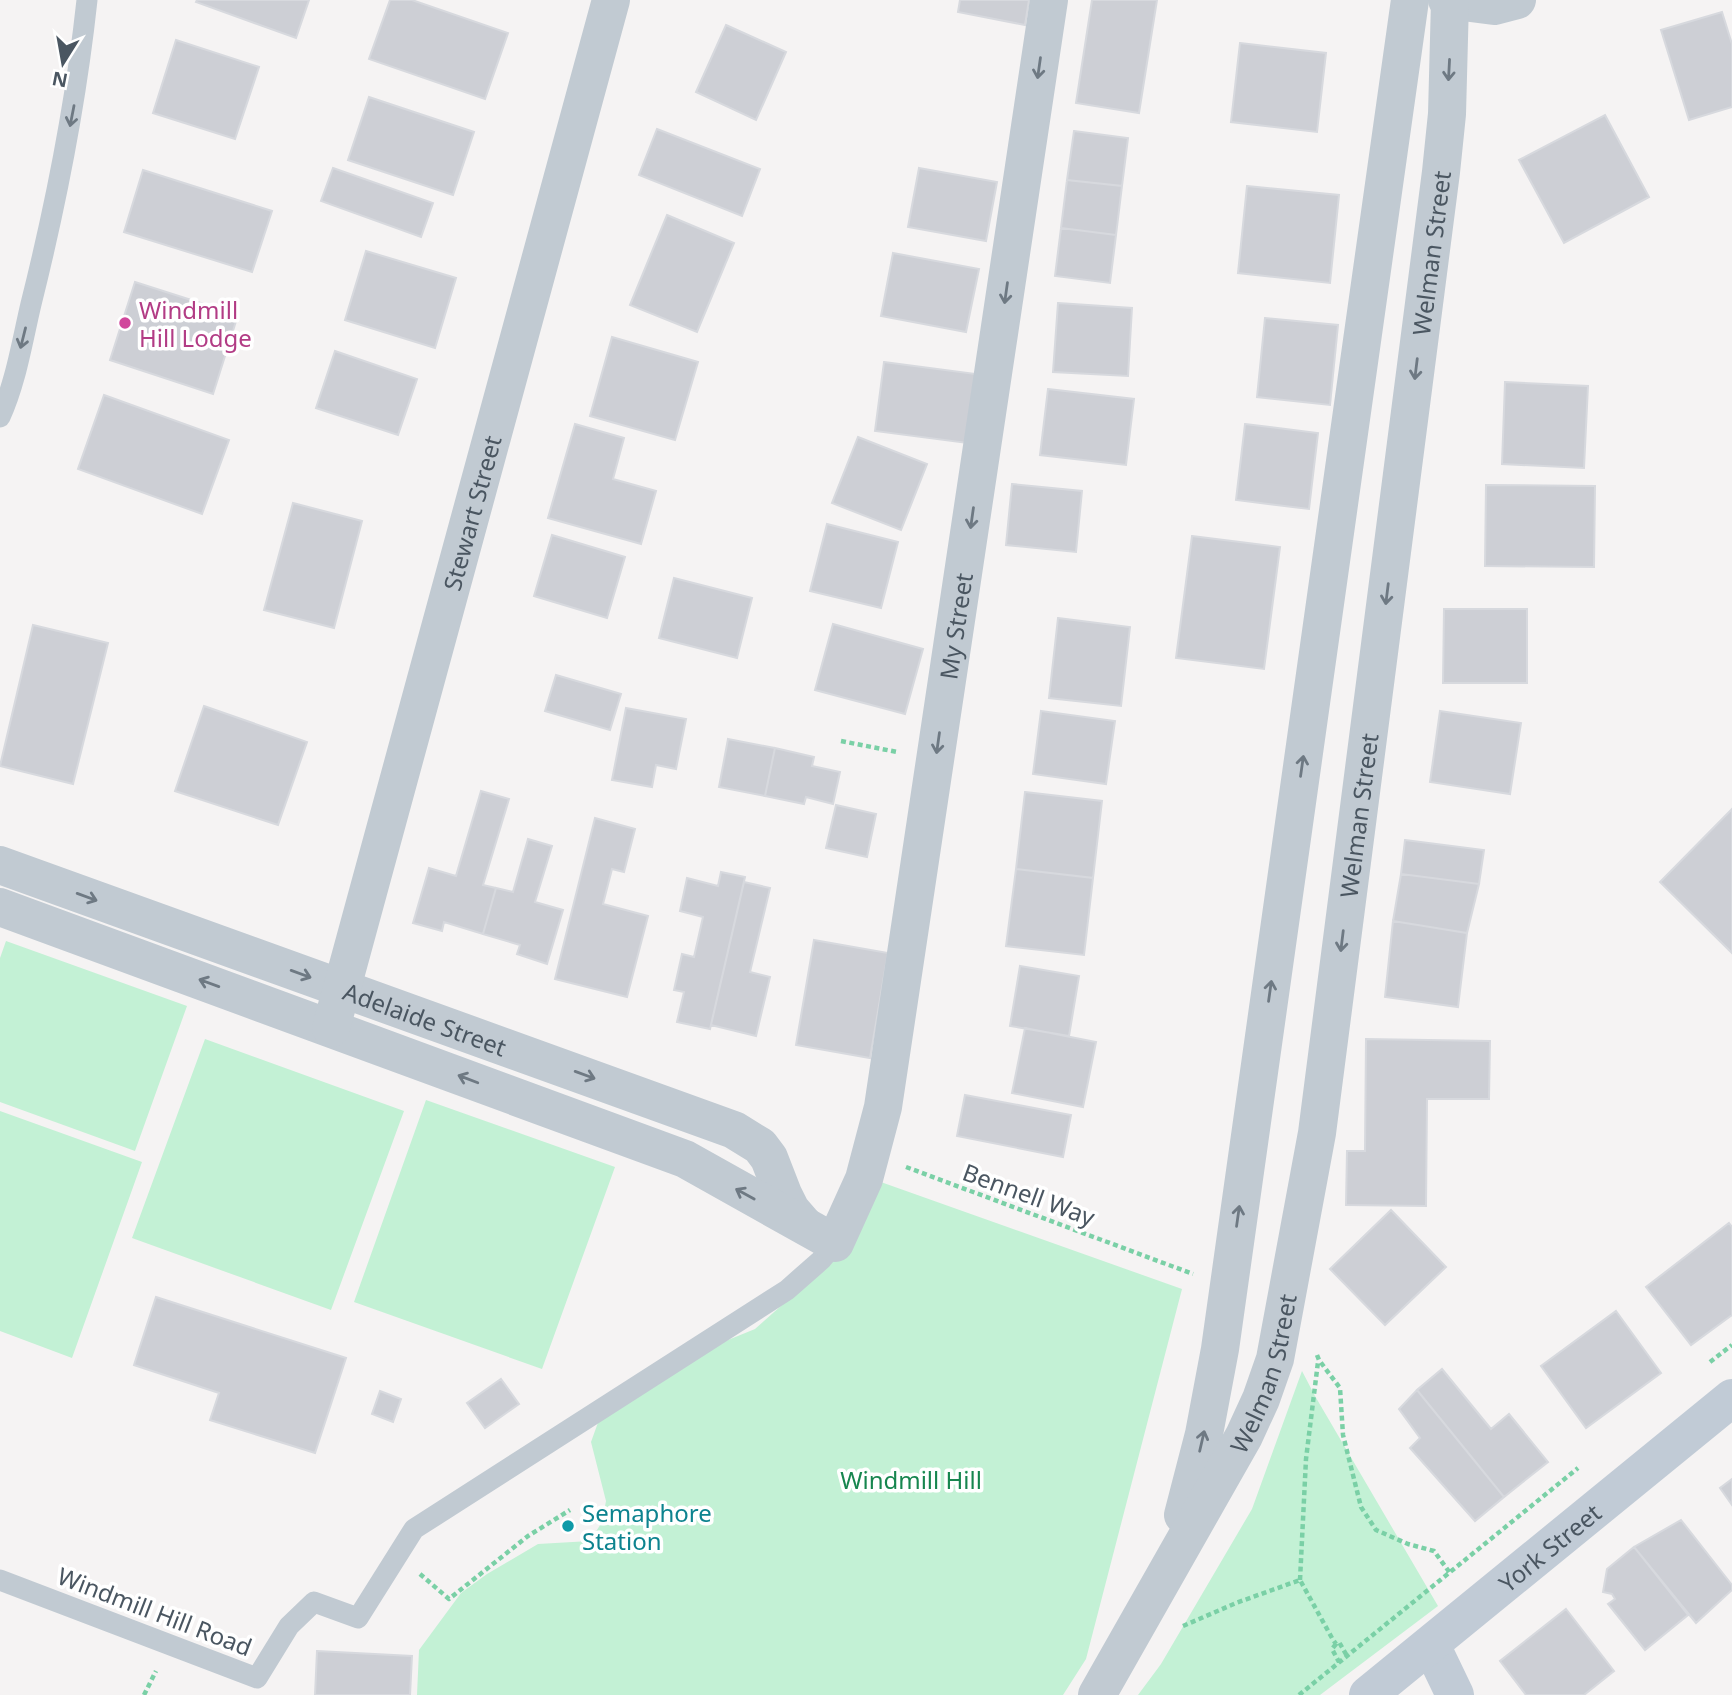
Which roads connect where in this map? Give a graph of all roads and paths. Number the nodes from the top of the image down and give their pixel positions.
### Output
1 (87, 0) edge
2 (611, 0) edge
3 (1049, 0) edge
4 (1410, 0) edge
5 (1517, 0) edge
6 (1448, 1) edge
7 (0, 417) edge
8 (841, 741) dead end
9 (936, 760) junction
10 (0, 865) edge
11 (40, 880) junction
12 (14, 912) edge
13 (343, 989) junction
14 (331, 1028) junction
15 (530, 1055) junction
16 (638, 1094) junction
17 (515, 1097) junction
18 (699, 1116) junction
19 (623, 1136) junction
20 (872, 1154) junction
21 (685, 1158) junction
22 (820, 1235) junction
23 (1174, 1267) dead end
24 (1732, 1345) edge
25 (1316, 1350) dead end
26 (1319, 1360) junction
27 (1710, 1362) dead end
28 (1732, 1398) edge
29 (1580, 1467) dead end
30 (570, 1510) dead end
31 (398, 1555) junction
32 (1450, 1571) junction
33 (0, 1580) edge
34 (1300, 1580) junction
35 (1452, 1584) dead end
36 (1147, 1607) junction
37 (1336, 1644) junction
38 (1431, 1645) junction
39 (1347, 1656) junction
40 (1339, 1662) junction
41 (1097, 1695) edge
42 (1299, 1695) edge
43 (1368, 1695) edge
44 (1455, 1695) edge

1 -> 7 lane
2 - 13 street, Stewart Street
3 -> 9 street, My Street
36 -> 4 street, Welman Street
5 - 6 street
6 -> 36 street, Welman Street
8 - 9 path
9 - 20 street, My Street
10 - 11 street, Adelaide Street
11 - 12 street
11 -> 13 street, Adelaide Street
14 -> 12 street, Adelaide Street
13 - 14 street, Stewart Street
13 - 15 street, Adelaide Street
17 -> 14 street, Adelaide Street
15 -> 16 street, Adelaide Street
15 - 17 street
16 - 18 street, Adelaide Street
16 - 19 street
17 - 19 street, Adelaide Street
18 - 21 street
18 - 22 street, Adelaide Street
19 - 21 street, Adelaide Street
20 - 22 street, My Street
20 - 23 path, Bennell Way
22 -> 21 street, Adelaide Street
22 - 31 lane, Windmill Hill Road
24 - 27 path
25 - 26 path
26 - 32 path
26 - 34 path
28 - 38 street, York Street
29 - 32 path
30 - 31 path
31 - 33 lane, Windmill Hill Road
32 - 35 path
32 - 39 path
34 - 36 path
34 - 37 path
36 - 41 street, Welman Street
37 - 39 path
37 - 40 path
38 - 43 street, York Street
38 - 44 street
39 - 40 path
40 - 42 path

